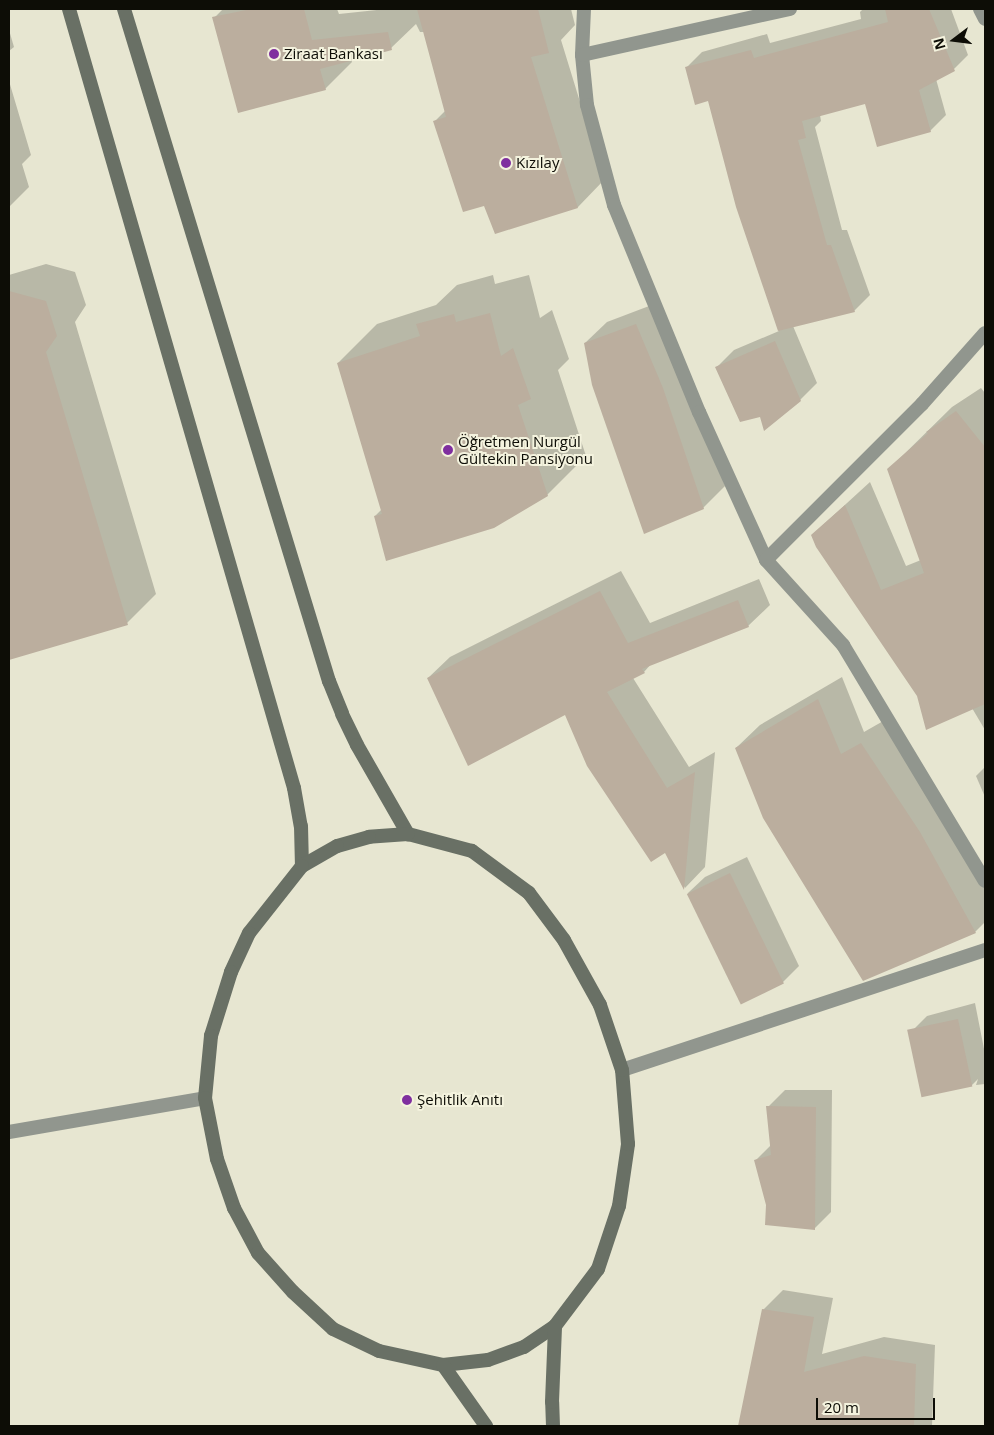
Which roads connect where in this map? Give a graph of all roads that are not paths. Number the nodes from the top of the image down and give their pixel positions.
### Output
1 (69, 9) edge
2 (124, 9) edge
3 (584, 9) edge
4 (790, 9) edge
5 (980, 9) edge
6 (985, 19) edge
7 (582, 56) junction
8 (985, 333) edge
9 (766, 560) junction
10 (408, 834) junction
11 (302, 866) junction
12 (985, 881) edge
13 (985, 950) edge
14 (622, 1070) junction
15 (205, 1098) junction
16 (9, 1132) edge
17 (555, 1326) junction
18 (443, 1365) junction
19 (486, 1426) edge
20 (553, 1426) edge

1 - 11 main road
2 - 10 main road
3 - 7 street
4 - 7 street
5 - 6 street
7 - 9 street
8 - 9 street
9 - 12 street
10 - 11 main road
10 - 14 main road
11 - 15 main road
13 - 14 street
14 - 17 main road
15 - 16 street
15 - 18 main road
17 - 18 main road
17 - 20 main road
18 - 19 main road

